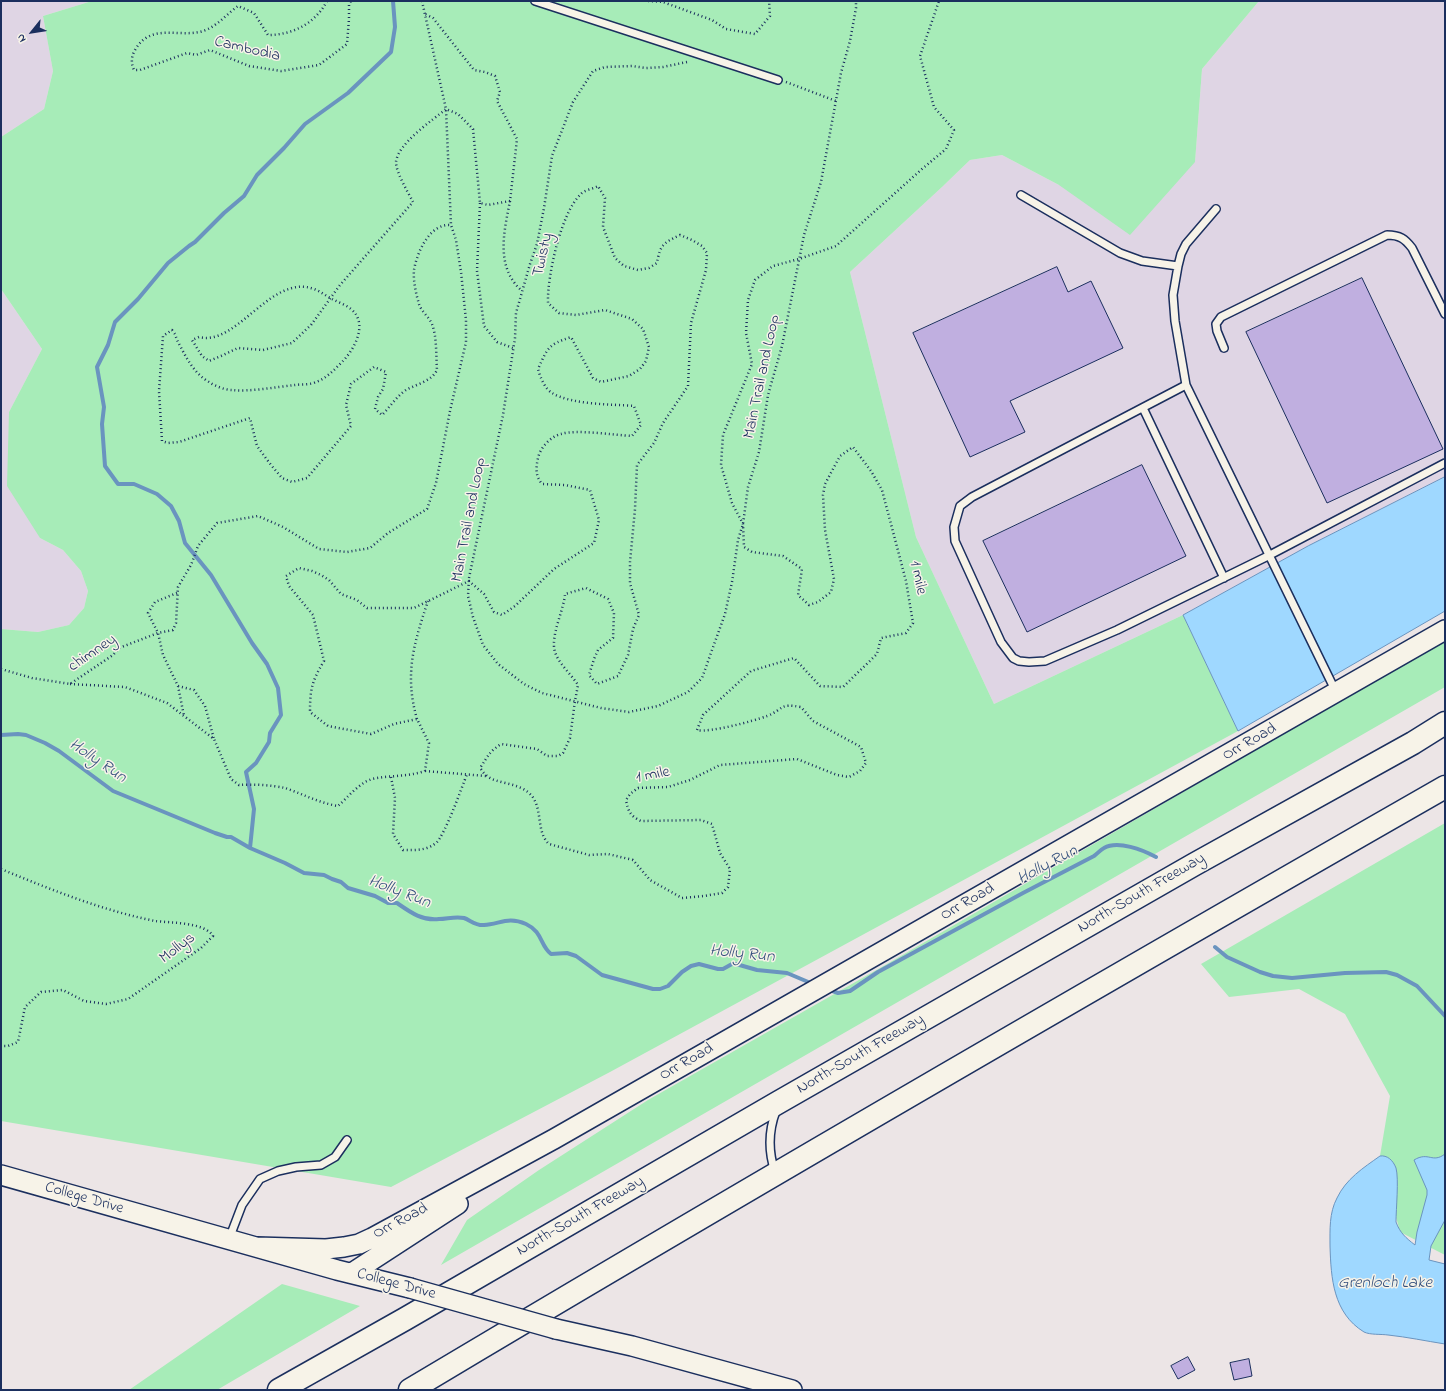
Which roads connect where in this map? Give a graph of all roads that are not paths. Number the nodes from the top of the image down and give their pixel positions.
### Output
1 (535, 1) edge
2 (778, 80) road end
3 (1021, 195) dead end
4 (1216, 209) dead end
5 (1178, 266) junction
6 (1445, 314) edge
7 (1224, 348) dead end
8 (1186, 385) junction
9 (1143, 408) junction
10 (1445, 463) edge
11 (1268, 556) junction
12 (1224, 578) junction
13 (1445, 630) edge
14 (1336, 693) junction
15 (1445, 724) edge
16 (1445, 787) edge
17 (779, 1102) junction
18 (554, 1139) junction
19 (347, 1140) dead end
20 (776, 1174) junction
21 (1, 1175) edge
22 (229, 1239) junction
23 (257, 1247) junction
24 (352, 1273) junction
25 (736, 1383) edge
26 (279, 1390) edge
27 (410, 1390) edge
28 (792, 1390) edge

1 - 2 lane
3 - 5 lane
4 - 5 lane
5 - 8 lane
6 - 7 lane
8 - 9 lane
8 - 11 lane
9 - 12 lane
9 - 12 lane
10 - 11 lane
11 - 12 lane
11 - 14 lane
13 - 14 street, Orr Road
14 - 18 street, Orr Road
15 - 17 highway, North-South Freeway
16 - 20 highway
17 - 20 lane
17 - 26 highway, North-South Freeway
18 - 23 street, Orr Road
18 - 24 street, Orr Road
19 - 22 lane
20 - 27 highway
21 - 22 street, College Drive
22 - 23 street, College Drive
23 - 24 street, College Drive
24 - 25 street, College Drive, bridge
25 - 28 street, College Drive

